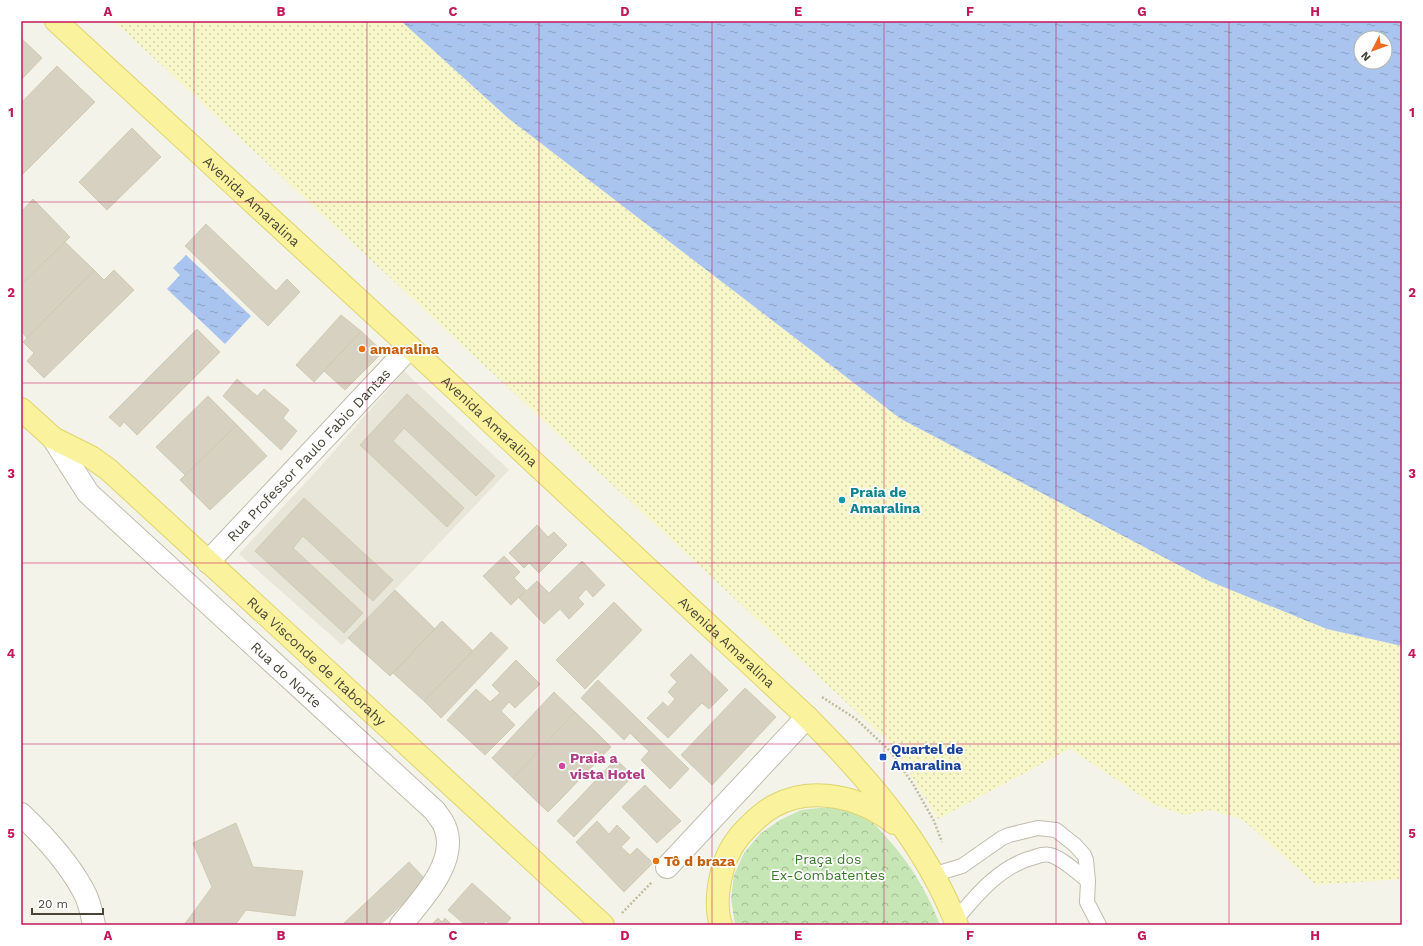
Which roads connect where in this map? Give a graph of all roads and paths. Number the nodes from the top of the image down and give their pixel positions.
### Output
1 (56, 21) edge
2 (410, 347) junction
3 (21, 409) edge
4 (53, 438) junction
5 (208, 562) junction
6 (807, 717) junction
7 (21, 814) edge
8 (908, 835) junction
9 (667, 867) joint
10 (932, 875) junction
11 (1088, 881) junction
12 (612, 920) edge
13 (956, 923) edge
14 (94, 925) edge
15 (401, 925) edge
16 (721, 925) edge
17 (1099, 925) edge

1 - 2 main road, Avenida Amaralina
2 - 5 street, Rua Professor Paulo Fabio Dantas
2 - 6 main road, Avenida Amaralina
3 - 4 main road, Rua Visconde de Itaborahy
4 - 5 main road, Rua Visconde de Itaborahy
4 - 15 street, Rua do Norte
5 - 12 main road, Rua Visconde de Itaborahy
6 - 8 main road, Avenida Amaralina
6 - 9 street
7 - 14 street
8 - 10 main road, Avenida Amaralina
8 - 16 main road
9 - 12 path
10 - 11 lane
10 - 13 main road, Avenida Amaralina
11 - 13 lane
11 - 17 lane

